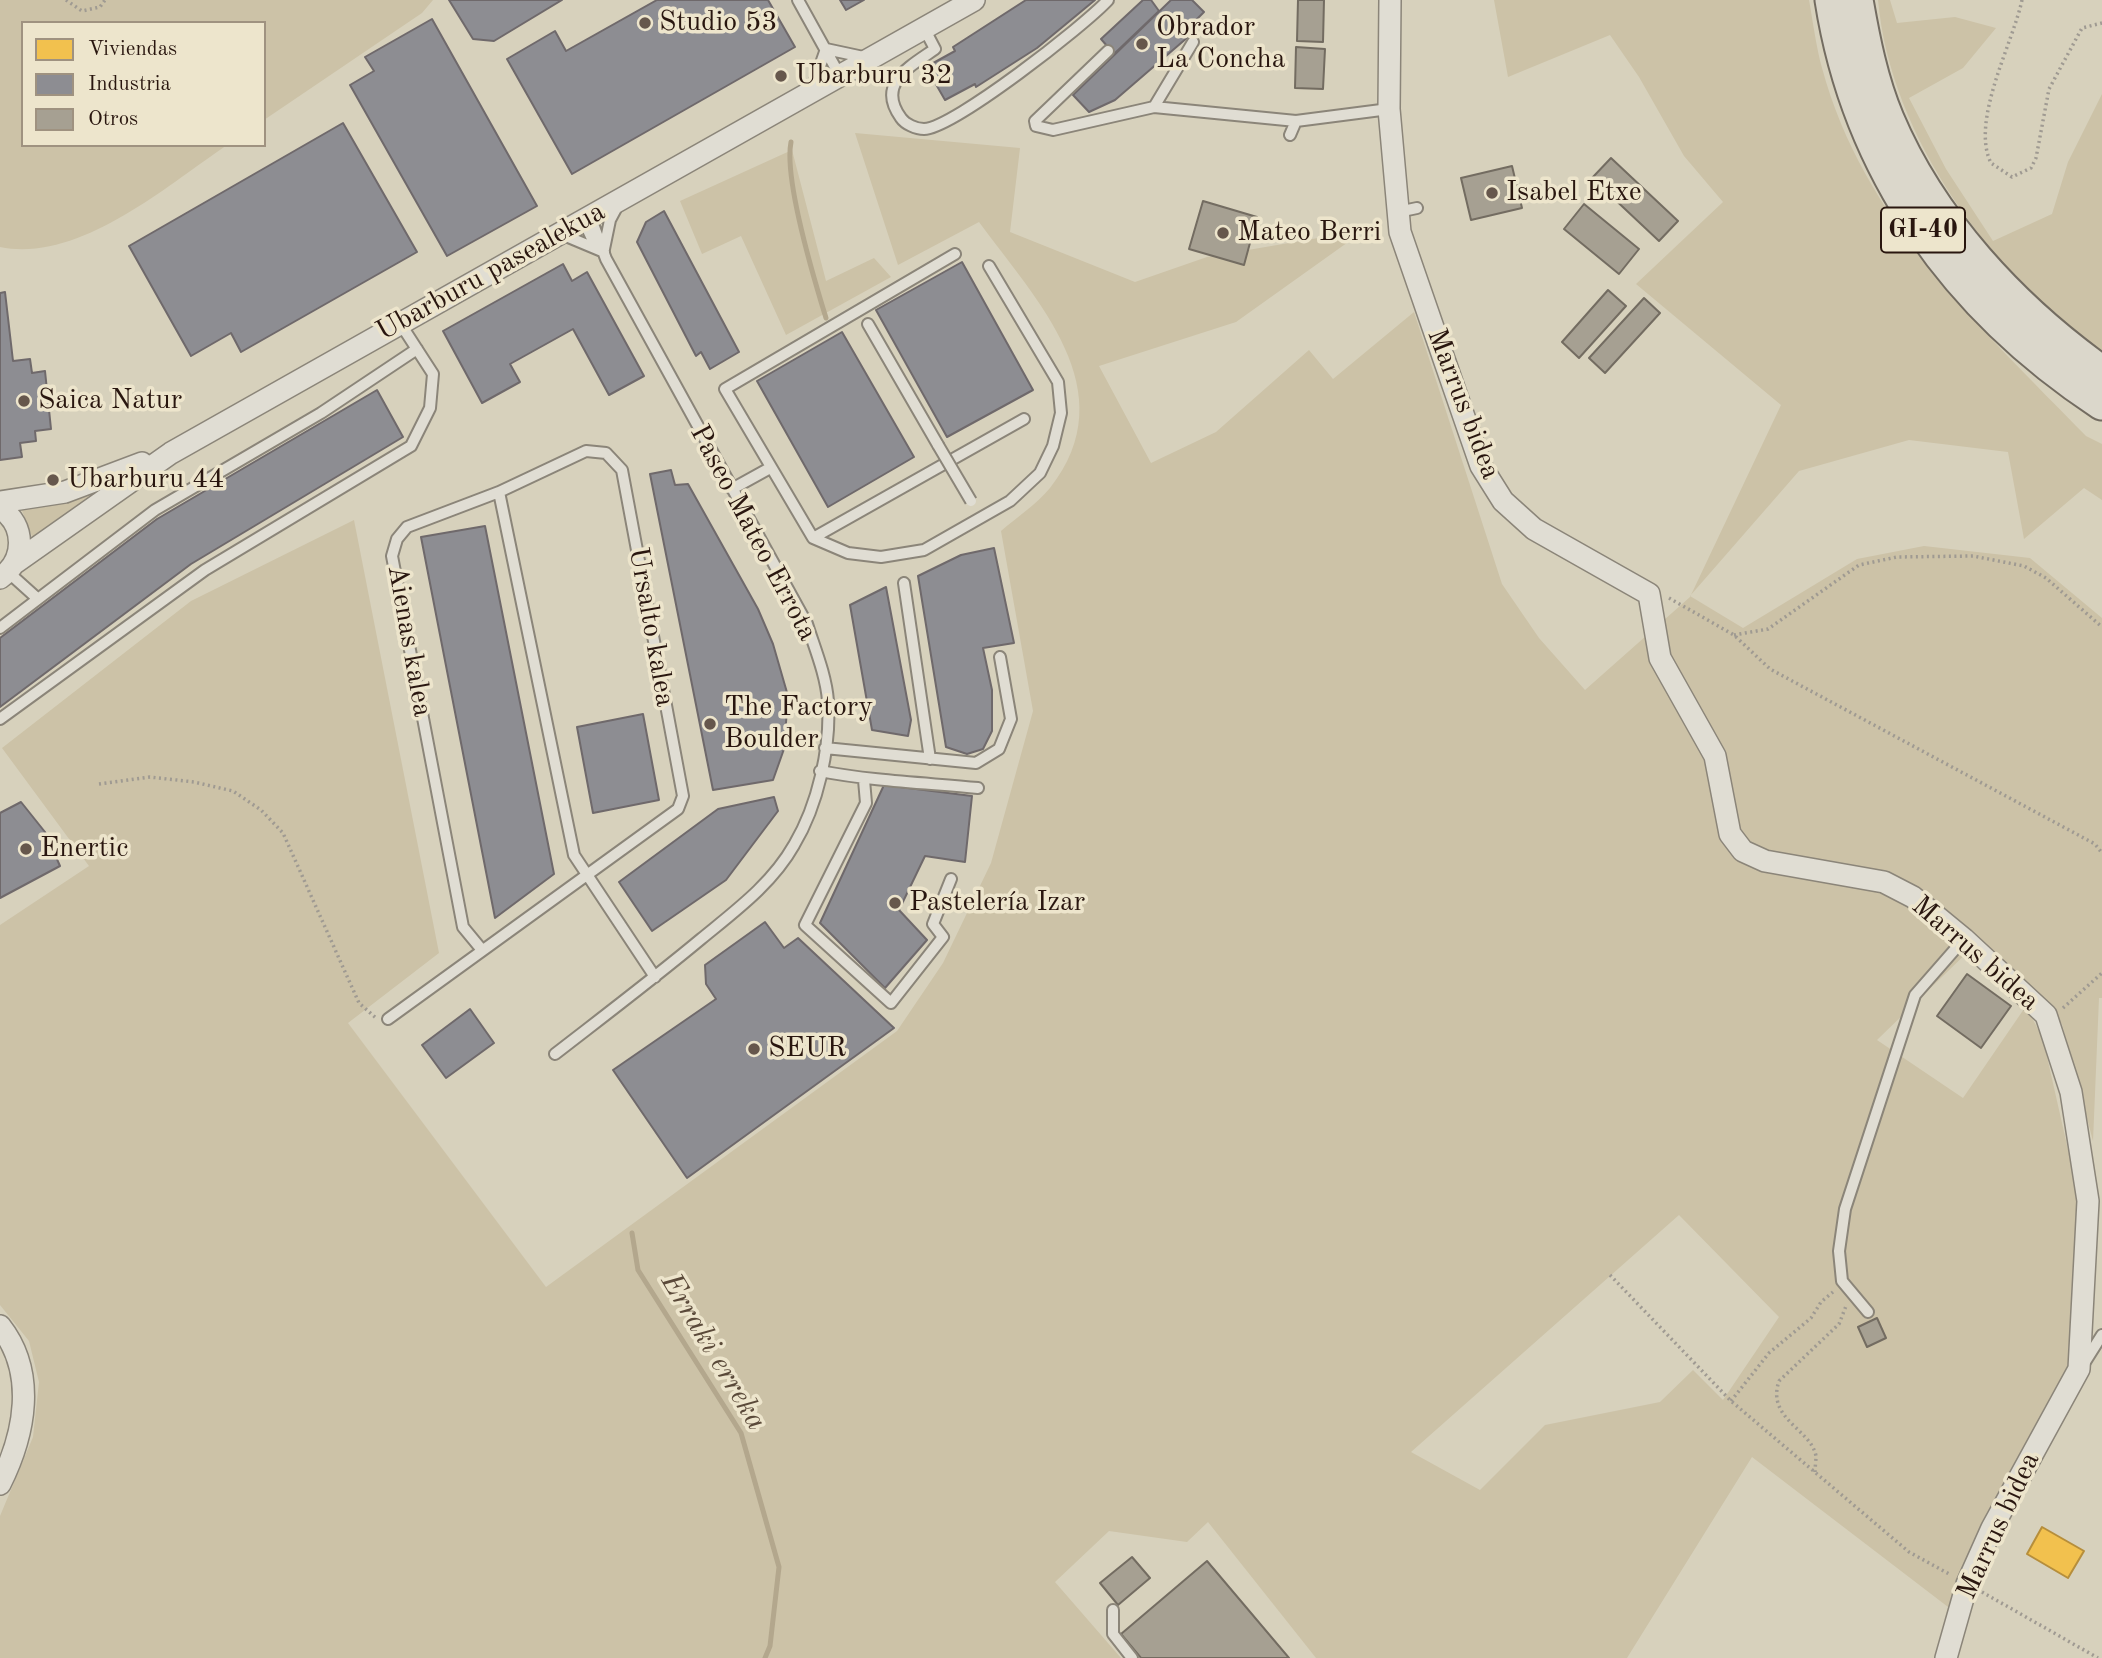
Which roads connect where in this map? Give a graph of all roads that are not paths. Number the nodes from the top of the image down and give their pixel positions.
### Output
1 (797, 0) edge
2 (974, 0) edge
3 (1108, 0) edge
4 (1390, 0) edge
5 (1824, 0) edge
6 (1832, 0) edge
7 (1856, 0) edge
8 (924, 28) junction
9 (1193, 41) dead end
10 (826, 49) junction
11 (1840, 49) junction
12 (1108, 51) dead end
13 (870, 58) junction
14 (840, 76) junction
15 (812, 91) junction
16 (1333, 104) dead end
17 (1154, 107) junction
18 (1389, 109) junction
19 (1333, 116) junction
20 (1296, 121) junction
21 (1290, 135) dead end
22 (622, 198) junction
23 (590, 216) junction
24 (559, 234) junction
25 (600, 250) junction
26 (955, 254) dead end
27 (989, 266) dead end
28 (400, 323) junction
29 (868, 324) dead end
30 (416, 349) junction
31 (2102, 373) edge
32 (2102, 403) edge
33 (1024, 419) dead end
34 (170, 453) junction
35 (770, 468) junction
36 (732, 489) junction
37 (499, 492) junction
38 (0, 502) edge
39 (0, 508) edge
40 (982, 517) junction
41 (813, 538) junction
42 (5, 574) edge
43 (904, 583) dead end
44 (38, 599) junction
45 (0, 628) edge
46 (1000, 657) dead end
47 (0, 719) edge
48 (825, 748) junction
49 (930, 759) junction
50 (820, 771) junction
51 (864, 780) junction
52 (978, 789) dead end
53 (586, 877) junction
54 (951, 879) dead end
55 (1964, 939) junction
56 (482, 950) junction
57 (655, 977) junction
58 (388, 1019) road end
59 (555, 1054) dead end
60 (1868, 1312) dead end
61 (0, 1326) edge
62 (2102, 1335) edge
63 (2079, 1369) junction
64 (0, 1483) edge
65 (1113, 1610) dead end
66 (1132, 1658) edge
67 (1946, 1658) edge

1 - 10 lane
2 - 8 street, Ubarburu pasealekua
3 - 8 lane
4 - 18 street, Marrus bidea
5 - 11 lane
6 - 11 main road, GI-40
7 - 31 main road, GI-40
8 - 13 street, Ubarburu pasealekua
9 - 17 lane
10 - 13 lane
10 - 14 lane
10 - 15 lane
11 - 32 main road, GI-40
12 - 17 lane
13 - 14 street, Ubarburu pasealekua
14 - 15 street, Ubarburu pasealekua
15 - 22 street, Ubarburu pasealekua
16 - 19 lane
17 - 20 lane
18 - 19 lane
18 - 55 street, Marrus bidea
19 - 20 lane
20 - 21 lane
22 - 23 street, Ubarburu pasealekua
22 - 25 lane
23 - 24 street, Ubarburu pasealekua
23 - 25 lane, Paseo Mateo Errota
24 - 25 lane
24 - 28 street, Ubarburu pasealekua
25 - 36 lane, Paseo Mateo Errota
26 - 35 lane
27 - 40 lane
28 - 30 lane
28 - 34 street, Ubarburu pasealekua
29 - 40 lane, bridge
30 - 44 lane
30 - 47 lane
33 - 41 lane
34 - 38 street, Ubarburu pasealekua
34 - 42 street, Ubarburu pasealekua
35 - 36 lane
35 - 41 lane
36 - 48 lane, Paseo Mateo Errota
37 - 53 lane
37 - 53 lane, Ursalto kalea
37 - 56 lane, Aienas kalea
39 - 42 street
40 - 41 lane
42 - 44 lane
43 - 49 lane
44 - 45 lane
46 - 49 lane
48 - 49 lane
48 - 50 lane, Paseo Mateo Errota
50 - 51 lane
50 - 57 lane, Paseo Mateo Errota
51 - 52 lane
51 - 54 lane
53 - 56 lane, Ursalto kalea
53 - 57 lane
55 - 60 lane
55 - 63 street, Marrus bidea
56 - 58 lane, Ursalto kalea
57 - 59 lane, Paseo Mateo Errota
61 - 64 street
62 - 63 lane
63 - 67 street, Marrus bidea
65 - 66 lane

